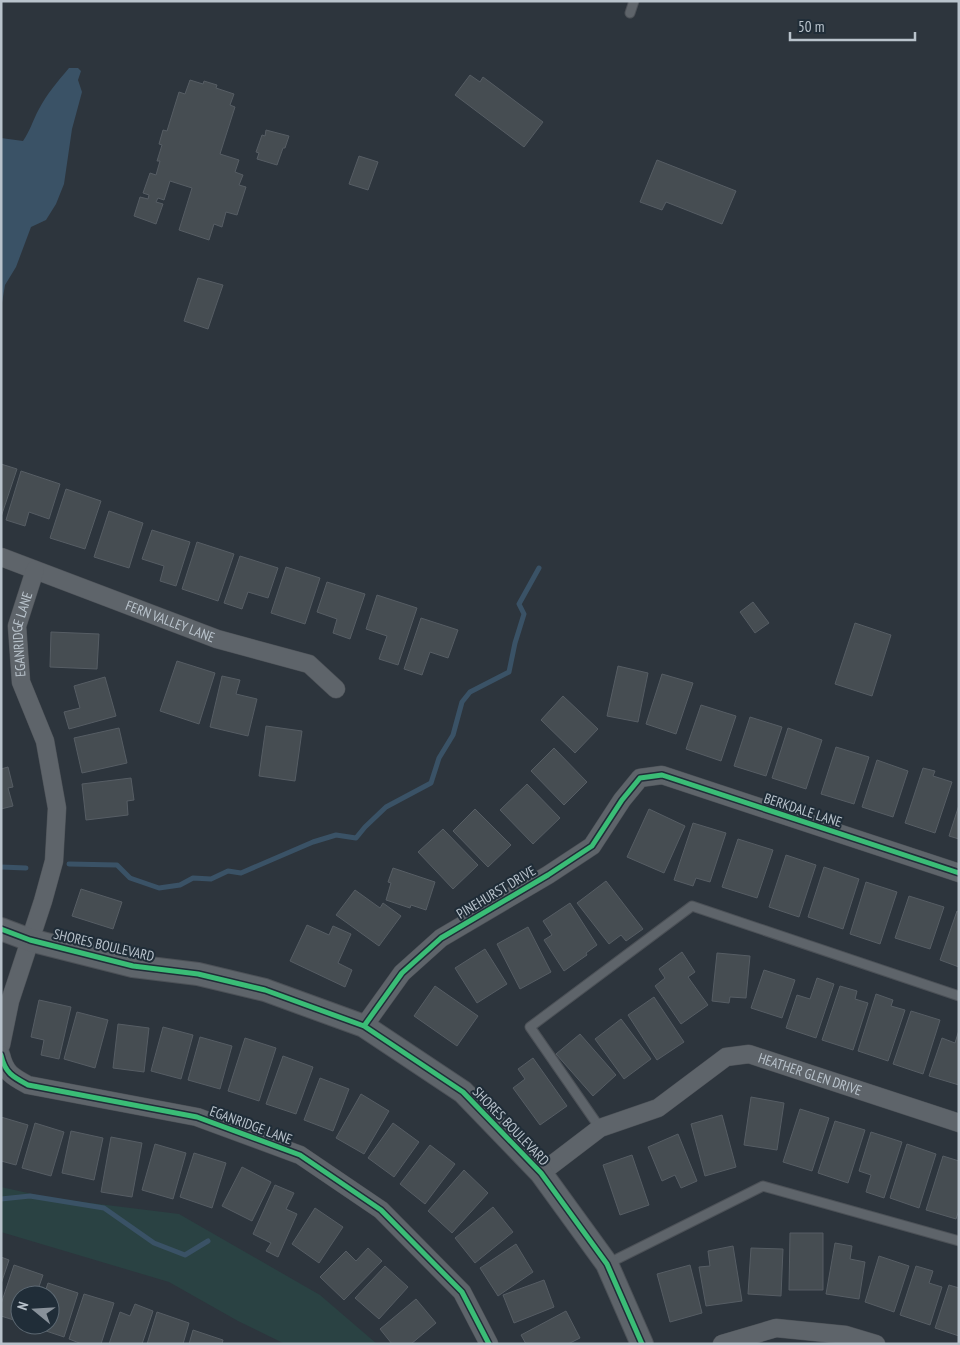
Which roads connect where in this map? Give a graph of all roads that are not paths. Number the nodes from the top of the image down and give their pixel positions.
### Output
1 (634, 1) edge
2 (630, 13) dead end
3 (1, 556) edge
4 (36, 570) junction
5 (336, 689) dead end
6 (640, 778) joint
7 (959, 873) edge
8 (1, 929) edge
9 (30, 940) junction
10 (959, 996) edge
11 (364, 1026) junction
12 (1, 1046) edge
13 (1, 1055) edge
14 (959, 1123) edge
15 (600, 1128) junction
16 (541, 1173) junction
17 (959, 1241) edge
18 (607, 1264) junction
19 (489, 1344) edge
20 (642, 1344) edge
21 (722, 1344) edge
22 (876, 1344) edge

1 - 2 lane
3 - 4 street, FERN VALLEY LANE
4 - 5 street, FERN VALLEY LANE
4 - 9 street, EGANRIDGE LANE
6 - 7 street, BERKDALE LANE
6 - 11 street, PINEHURST DRIVE
8 - 9 street, SHORES BOULEVARD
9 - 11 street, SHORES BOULEVARD
9 - 12 street, EGANRIDGE LANE
10 - 15 lane
11 - 16 street, SHORES BOULEVARD
13 - 19 street, EGANRIDGE LANE
14 - 15 street, HEATHER GLEN DRIVE
15 - 16 street, HEATHER GLEN DRIVE
16 - 18 street, SHORES BOULEVARD
17 - 18 lane
18 - 20 street, SHORES BOULEVARD
21 - 22 street

